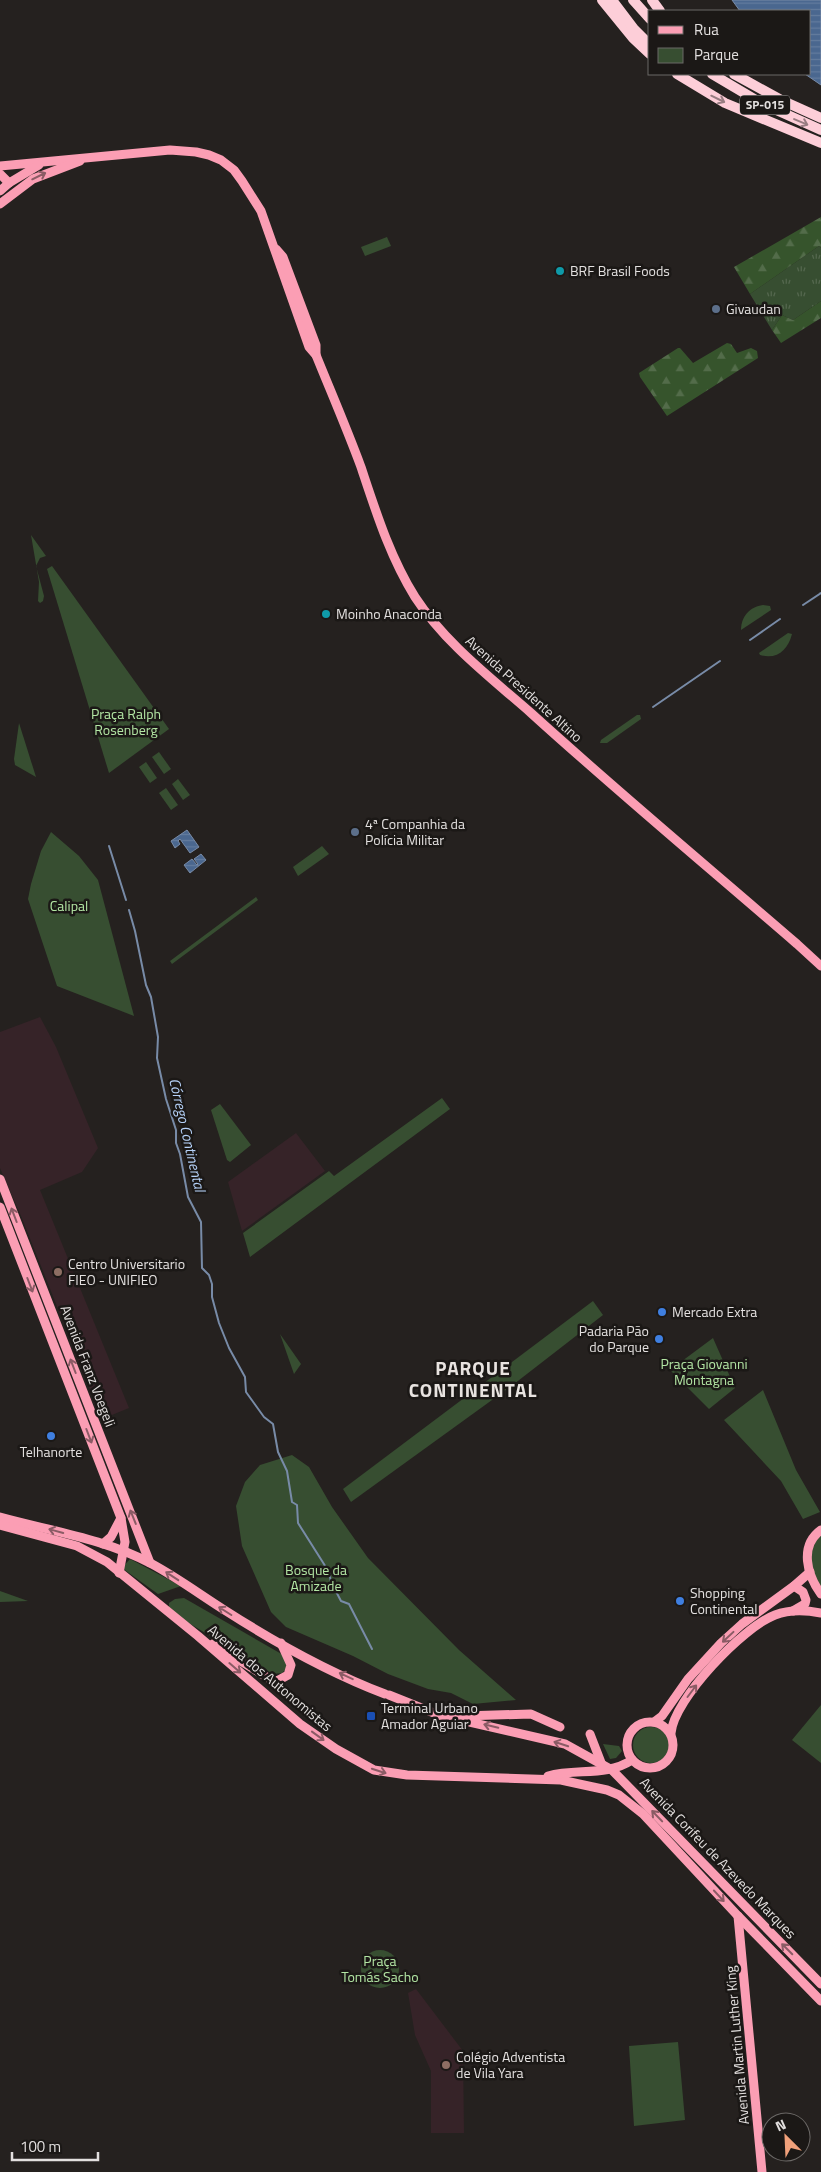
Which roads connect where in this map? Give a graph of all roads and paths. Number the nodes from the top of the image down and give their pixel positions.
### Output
1 (602, 0) edge
2 (612, 0) edge
3 (633, 0) edge
4 (648, 18) edge
5 (648, 43) edge
6 (648, 52) edge
7 (679, 75) edge
8 (714, 75) edge
9 (736, 75) edge
10 (821, 118) edge
11 (821, 130) edge
12 (821, 143) edge
13 (102, 156) junction
14 (47, 162) junction
15 (0, 166) edge
16 (0, 174) edge
17 (8, 183) junction
18 (0, 191) edge
19 (0, 204) edge
20 (821, 966) edge
21 (0, 1179) edge
22 (0, 1207) edge
23 (116, 1476) junction
24 (106, 1481) junction
25 (0, 1517) edge
26 (121, 1518) junction
27 (0, 1525) edge
28 (821, 1530) edge
29 (103, 1544) junction
30 (124, 1552) junction
31 (150, 1563) junction
32 (119, 1572) junction
33 (810, 1572) junction
34 (794, 1586) junction
35 (821, 1594) edge
36 (792, 1611) junction
37 (821, 1613) edge
38 (198, 1636) junction
39 (281, 1643) junction
40 (452, 1717) junction
41 (654, 1722) junction
42 (560, 1727) dead end
43 (671, 1733) junction
44 (590, 1734) dead end
45 (591, 1757) joint
46 (632, 1760) junction
47 (602, 1765) junction
48 (612, 1770) junction
49 (541, 1778) junction
50 (607, 1790) joint
51 (738, 1916) junction
52 (821, 1984) edge
53 (821, 2001) edge
54 (762, 2172) edge

1 - 6 highway
2 - 5 highway
3 - 4 highway
7 -> 12 highway
8 -> 11 highway, SP-015
9 - 10 highway
13 - 14 main road, Avenida Presidente Altino
19 -> 13 main road, Avenida Presidente Altino
13 - 20 main road, Avenida Presidente Altino
14 - 15 main road, Avenida Presidente Altino
14 - 17 main road, Avenida Presidente Altino
16 - 17 main road
17 - 18 main road, Avenida Presidente Altino
23 -> 21 main road, Avenida Franz Voegeli
22 -> 24 main road, Avenida Franz Voegeli
23 - 24 main road
31 -> 23 main road, Avenida Franz Voegeli
24 - 26 main road, Avenida Franz Voegeli
29 -> 25 main road, Avenida dos Autonomistas
26 - 29 main road
26 - 30 main road, Avenida Franz Voegeli
27 - 32 main road, Avenida dos Autonomistas
28 - 33 main road
29 - 30 main road, Avenida dos Autonomistas
30 - 31 main road, Avenida dos Autonomistas
30 - 32 main road, Avenida Franz Voegeli
39 -> 31 main road, Avenida dos Autonomistas
32 - 38 main road, Avenida dos Autonomistas
33 - 34 main road
33 - 35 main road
34 - 36 main road
34 -> 41 main road
36 - 37 main road
43 -> 36 main road
38 - 39 main road
38 -> 49 main road, Avenida dos Autonomistas
40 -> 39 main road, Avenida dos Autonomistas
40 - 42 main road
45 -> 40 main road, Avenida dos Autonomistas
41 - 43 main road
41 - 46 main road
43 - 46 main road
44 - 47 main road
45 - 47 main road, Avenida Corifeu de Azevedo Marques
46 - 48 main road
47 - 48 main road, Avenida Corifeu de Azevedo Marques
48 - 49 main road
52 -> 48 main road, Avenida Corifeu de Azevedo Marques
49 - 50 main road, Avenida dos Autonomistas
50 -> 51 main road, Avenida Corifeu de Azevedo Marques
51 - 53 main road, Avenida Corifeu de Azevedo Marques
51 - 54 main road, Avenida Martin Luther King

